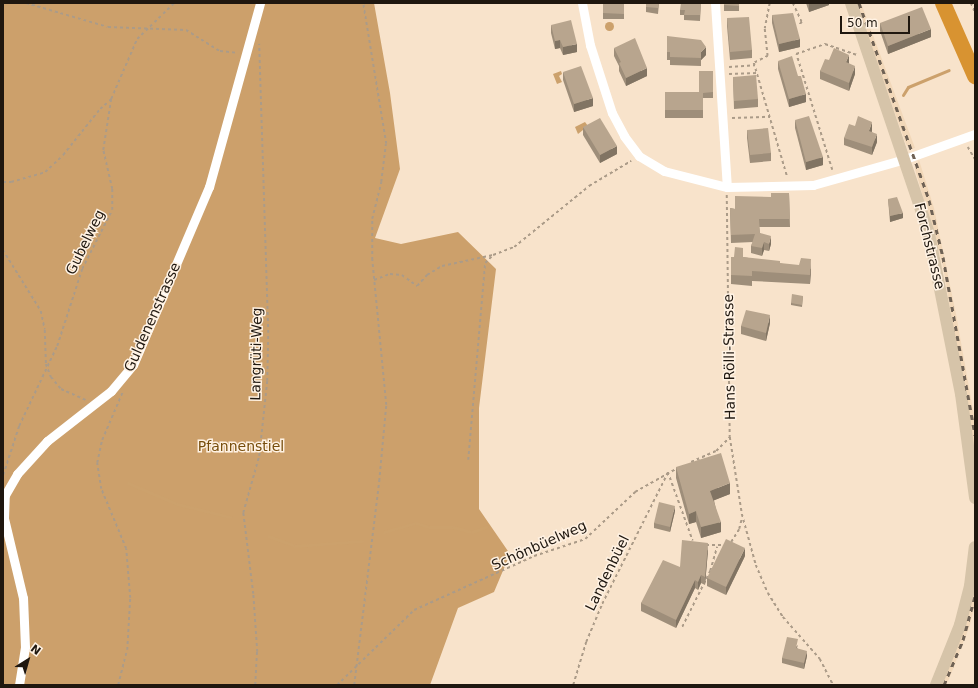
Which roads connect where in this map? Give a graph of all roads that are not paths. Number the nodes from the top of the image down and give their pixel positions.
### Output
1 (260, 3) edge
2 (582, 3) edge
3 (715, 3) edge
4 (851, 3) edge
5 (943, 3) edge
6 (953, 3) edge
7 (975, 53) edge
8 (975, 76) edge
9 (974, 134) edge
10 (905, 159) junction
11 (727, 187) junction
12 (975, 498) edge
13 (975, 547) edge
14 (19, 685) edge
15 (936, 685) edge

1 - 14 street, Guldenenstrasse
2 - 11 street
3 - 11 street
4 - 10 main road, Forchstrasse
5 - 8 highway
6 - 7 highway
9 - 10 street
10 - 11 street
10 - 12 main road, Forchstrasse
13 - 15 main road

